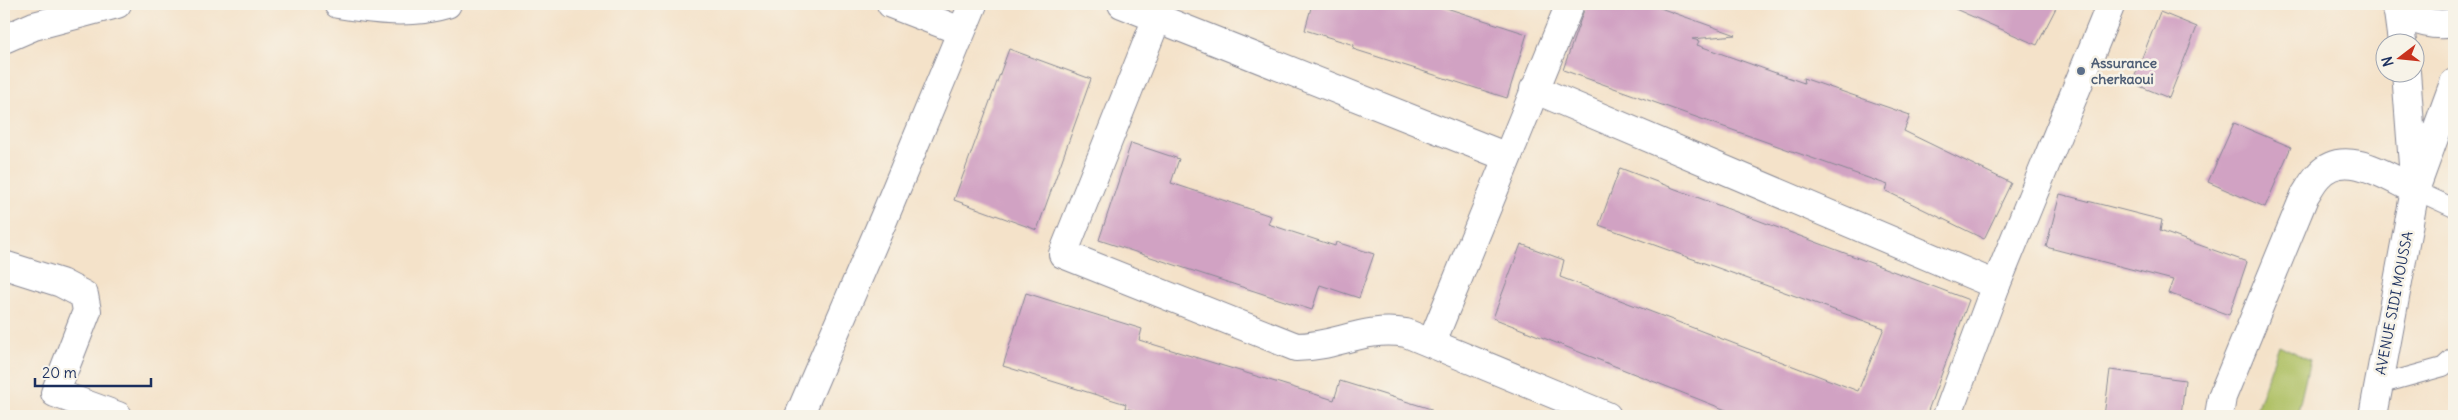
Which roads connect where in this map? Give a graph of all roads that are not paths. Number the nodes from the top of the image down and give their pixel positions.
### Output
1 (117, 4) edge
2 (338, 4) edge
3 (447, 4) edge
4 (891, 4) edge
5 (973, 4) edge
6 (1122, 4) edge
7 (1570, 4) edge
8 (2111, 4) edge
9 (2396, 8) edge
10 (1157, 18) junction
11 (2454, 23) edge
12 (961, 31) junction
13 (2400, 32) edge
14 (4, 39) edge
15 (2407, 82) edge
16 (2454, 84) edge
17 (1534, 89) junction
18 (1507, 157) junction
19 (2415, 190) junction
20 (2454, 208) edge
21 (4, 265) edge
22 (1996, 285) junction
23 (1432, 342) junction
24 (2454, 357) edge
25 (2378, 385) junction
26 (51, 405) edge
27 (118, 416) edge
28 (799, 416) edge
29 (1607, 416) edge
30 (1947, 416) edge
31 (2219, 416) edge
32 (2373, 416) edge

1 - 14 street
2 - 3 street
4 - 12 street
5 - 12 street
6 - 10 street
7 - 17 street
8 - 22 street
9 - 11 street
9 - 13 street
10 - 18 street
10 - 23 street
12 - 28 street
15 - 19 street, AVENUE SIDI MOUSSA
16 - 19 street, AVENUE SIDI MOUSSA
17 - 18 street
17 - 22 street
18 - 23 street
19 - 20 lane
19 - 25 street, AVENUE SIDI MOUSSA
19 - 31 street
21 - 26 street
22 - 30 street
23 - 29 street
24 - 25 lane
25 - 32 street, AVENUE SIDI MOUSSA
26 - 27 street

